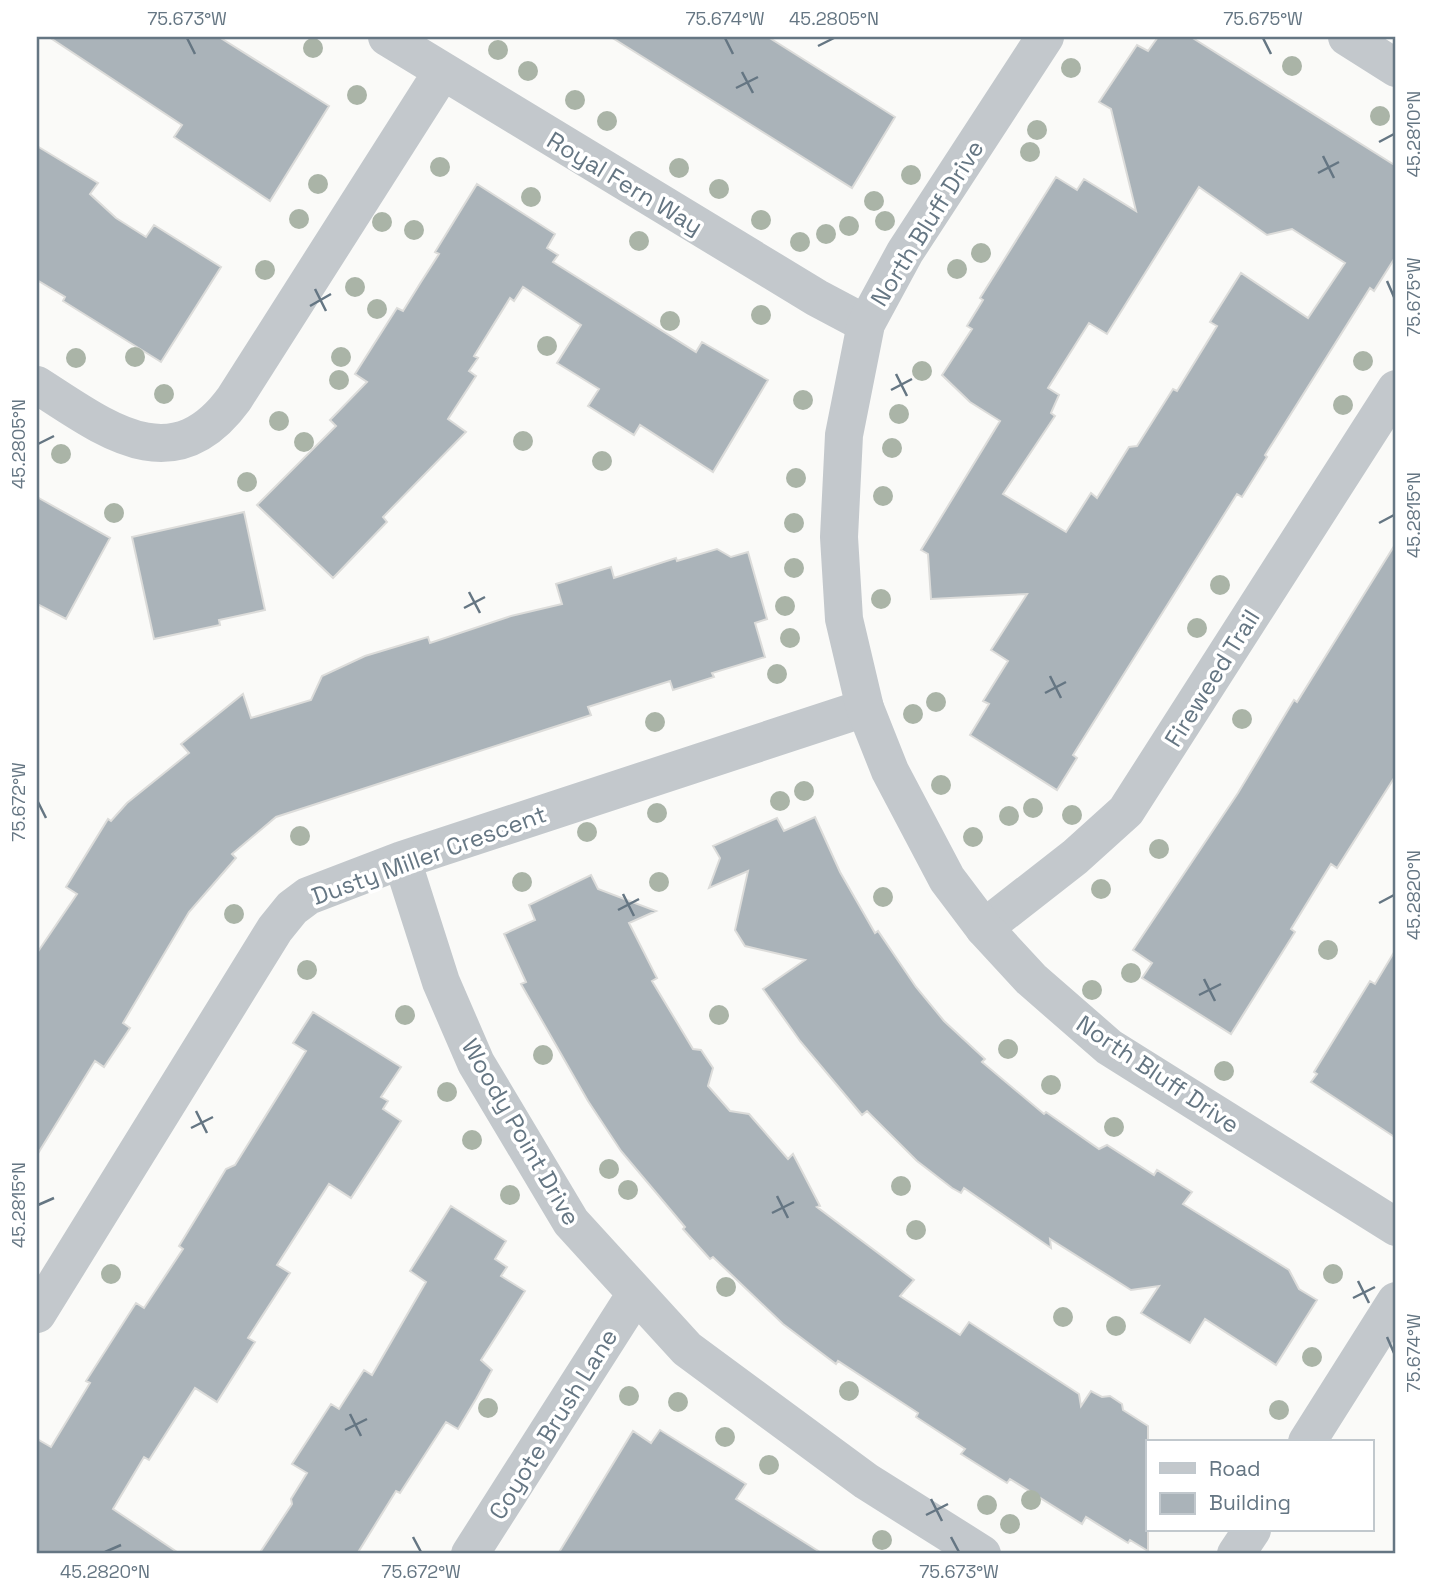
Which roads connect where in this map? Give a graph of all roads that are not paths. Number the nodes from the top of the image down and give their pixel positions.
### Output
1 (387, 37) edge
2 (1045, 37) edge
3 (1347, 37) edge
4 (1396, 68) edge
5 (442, 72) junction
6 (866, 324) junction
7 (37, 385) edge
8 (1396, 389) edge
9 (865, 708) junction
10 (402, 860) junction
11 (984, 928) junction
12 (1396, 1227) edge
13 (635, 1295) junction
14 (1396, 1301) edge
15 (37, 1314) edge
16 (1308, 1440) edge
17 (1251, 1532) edge
18 (470, 1554) edge
19 (982, 1554) edge
20 (1236, 1554) edge

1 - 5 street, Royal Fern Way
2 - 6 street, North Bluff Drive
3 - 4 street
5 - 6 street, Royal Fern Way
5 - 7 street
6 - 9 street, North Bluff Drive
8 - 11 street, Fireweed Trail
9 - 10 street, Dusty Miller Crescent
9 - 11 street, North Bluff Drive
10 - 13 street, Woody Point Drive
10 - 15 street, Dusty Miller Crescent
11 - 12 street, North Bluff Drive
13 - 18 street, Coyote Brush Lane
13 - 19 street, Woody Point Drive
14 - 16 street
17 - 20 street

